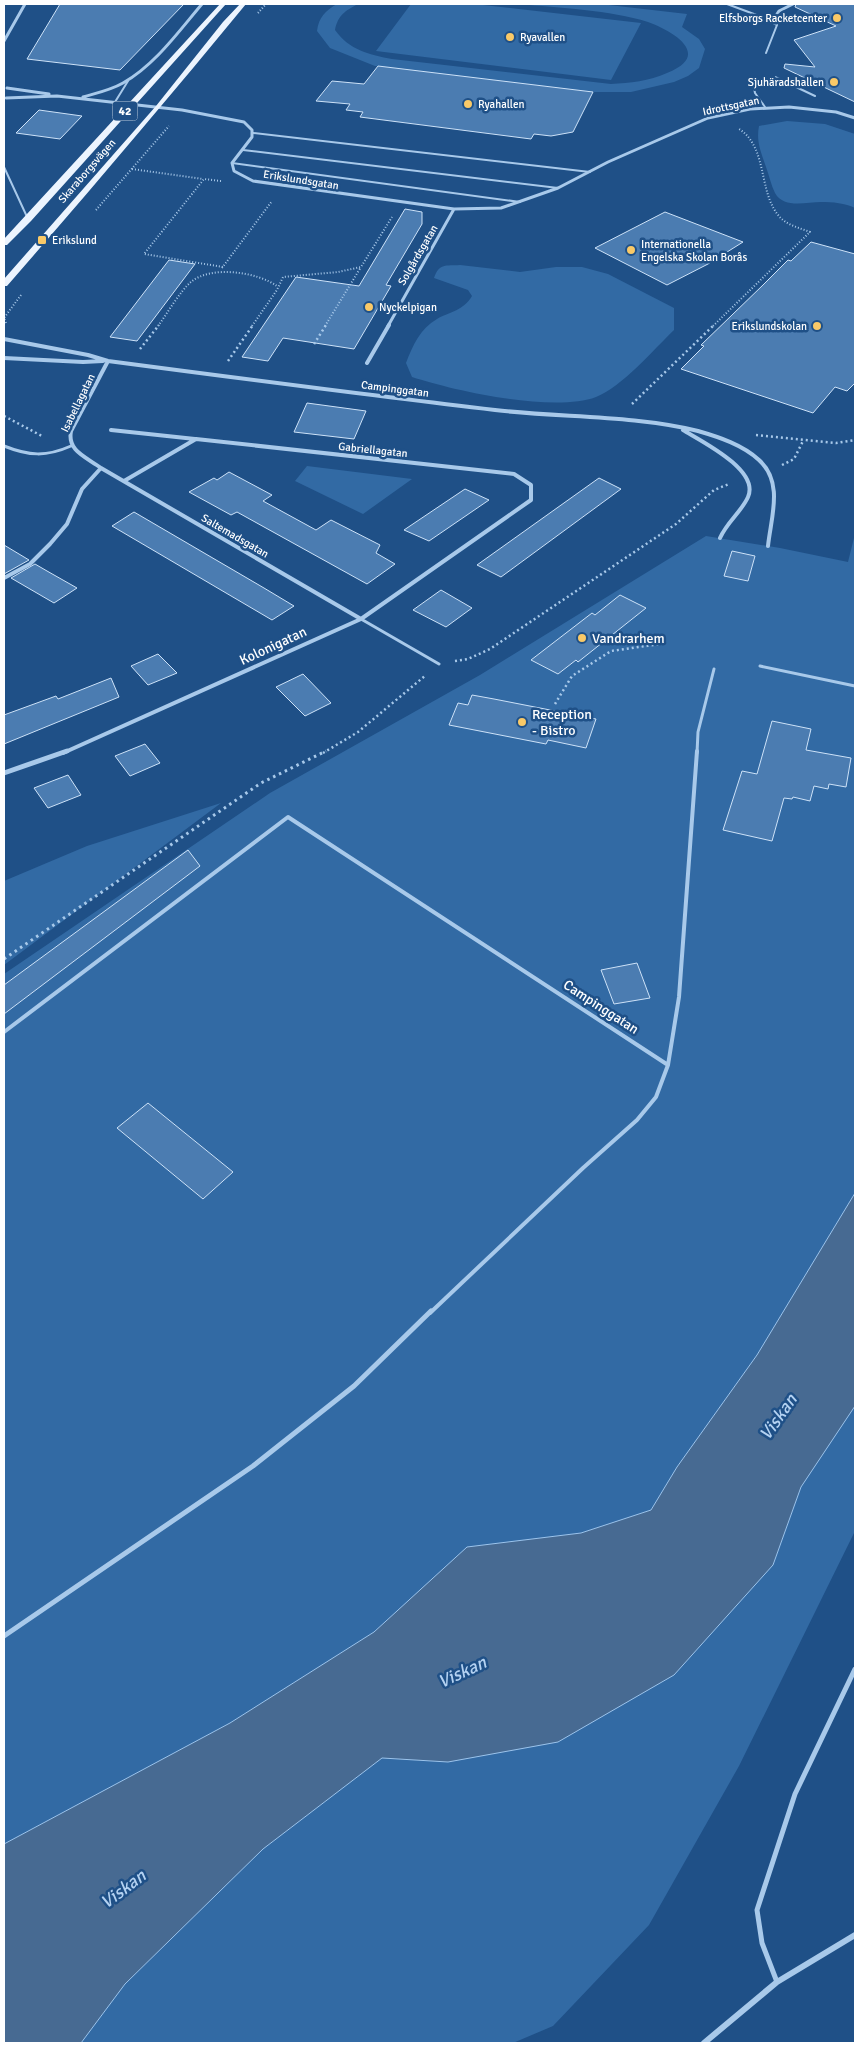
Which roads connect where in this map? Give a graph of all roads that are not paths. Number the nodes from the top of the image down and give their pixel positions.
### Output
1 (25, 4) edge
2 (202, 4) edge
3 (223, 4) edge
4 (243, 4) edge
5 (727, 4) edge
6 (792, 4) edge
7 (773, 20) junction
8 (4, 41) edge
9 (766, 53) dead end
10 (128, 81) junction
11 (5, 87) edge
12 (57, 96) junction
13 (815, 96) dead end
14 (5, 98) edge
15 (80, 98) junction
16 (115, 102) junction
17 (130, 104) junction
18 (158, 107) junction
19 (764, 107) junction
20 (119, 117) junction
21 (855, 118) edge
22 (253, 133) junction
23 (243, 150) junction
24 (232, 163) junction
25 (4, 167) edge
26 (590, 172) junction
27 (558, 188) junction
28 (520, 202) junction
29 (454, 209) junction
30 (28, 219) junction
31 (4, 243) edge
32 (4, 284) edge
33 (4, 339) edge
34 (4, 358) edge
35 (108, 361) junction
36 (367, 362) dead end
37 (681, 429) junction
38 (111, 430) dead end
39 (196, 439) junction
40 (4, 446) edge
41 (71, 446) junction
42 (101, 468) junction
43 (124, 481) junction
44 (531, 500) joint
45 (720, 538) dead end
46 (768, 546) dead end
47 (4, 578) edge
48 (361, 618) junction
49 (439, 664) road end
50 (760, 666) dead end
51 (714, 669) dead end
52 (855, 686) edge
53 (4, 773) edge
54 (192, 891) joint
55 (4, 1032) edge
56 (668, 1065) junction
57 (4, 1636) edge
58 (855, 1668) edge
59 (855, 1935) edge
60 (777, 1982) junction
61 (704, 2043) edge

1 - 8 street
2 - 10 street
3 - 17 main road, Skaraborgsvägen / 42
4 - 18 main road, Skaraborgsvägen / 42
5 - 7 lane
6 - 7 street
7 - 9 lane
10 - 15 street
10 - 16 lane
11 - 12 street
11 - 14 street
12 - 14 street
12 - 15 street
13 - 19 lane
15 - 16 street
16 - 17 street
16 - 20 lane
17 - 18 street
17 - 20 main road, Skaraborgsvägen / 42
18 - 22 street
18 - 32 main road, Skaraborgsvägen / 42
19 - 21 street, Idrottsgatan
19 - 26 street, Idrottsgatan
20 - 30 main road, Skaraborgsvägen / 42
22 - 23 street
22 - 26 lane
23 - 24 street
23 - 27 lane
24 - 28 lane
24 - 29 street, Erikslundsgatan
25 - 30 lane
26 - 27 street, Idrottsgatan
27 - 28 street, Idrottsgatan
28 - 29 street, Erikslundsgatan
29 - 36 street, Solgårdsgatan
30 - 31 main road, Skaraborgsvägen / 42
33 - 35 street, Campinggatan
34 - 35 street, Campinggatan
35 - 37 street, Campinggatan
35 - 41 street, Isabellagatan
37 - 45 street, Campinggatan
37 - 46 street, Campinggatan
38 - 39 street, Gabriellagatan
39 - 43 street
39 - 44 street, Gabriellagatan
40 - 41 lane
41 - 42 street, Isabellagatan
42 - 43 street, Saltemadsgatan
42 - 47 street
43 - 48 street, Saltemadsgatan
44 - 48 street, Kolonigatan
48 - 49 lane
48 - 53 street, Kolonigatan
50 - 52 lane
51 - 56 lane
54 - 55 lane
54 - 56 lane, Campinggatan
56 - 57 lane
58 - 60 lane
59 - 60 street
60 - 61 street

